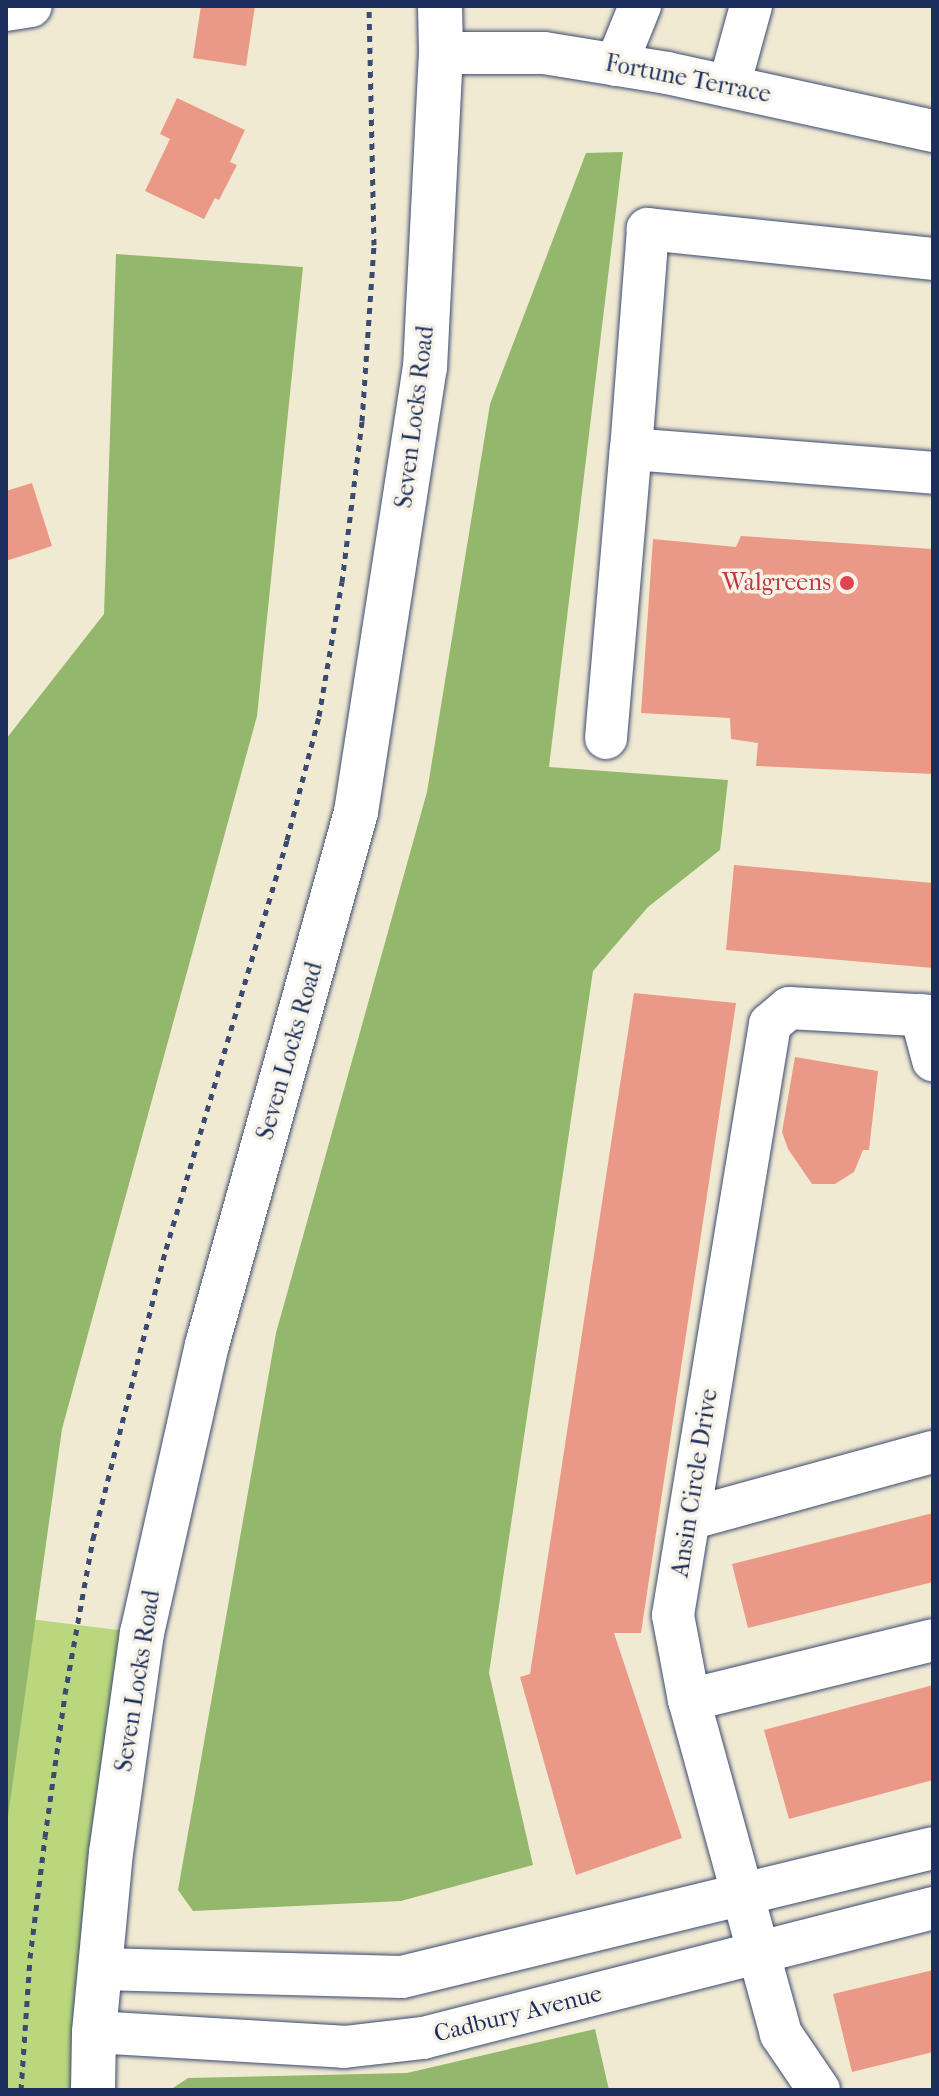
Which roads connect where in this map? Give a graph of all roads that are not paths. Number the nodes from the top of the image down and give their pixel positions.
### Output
1 (31, 6) edge
2 (440, 6) edge
3 (640, 6) edge
4 (751, 6) edge
5 (6, 10) edge
6 (441, 53) junction
7 (616, 65) junction
8 (729, 86) junction
9 (933, 131) edge
10 (933, 259) edge
11 (631, 449) junction
12 (933, 473) edge
13 (606, 738) dead end
14 (927, 1016) edge
15 (933, 1060) edge
16 (933, 1452) edge
17 (689, 1519) junction
18 (933, 1640) edge
19 (689, 1700) junction
20 (933, 1848) edge
21 (742, 1892) junction
22 (933, 1908) edge
23 (758, 1953) junction
24 (100, 1969) junction
25 (94, 2032) junction
26 (93, 2090) edge
27 (819, 2090) edge

1 - 5 street
2 - 6 main road, Seven Locks Road
3 - 7 street
4 - 8 street
6 - 7 street, Fortune Terrace
6 - 24 main road, Seven Locks Road
7 - 8 street, Fortune Terrace
8 - 9 street, Fortune Terrace
10 - 11 street
11 - 12 street
11 - 13 street
14 - 15 street
14 - 17 street, Ansin Circle Drive
16 - 17 street
17 - 19 street, Ansin Circle Drive
18 - 19 street
19 - 21 street, Ansin Circle Drive
20 - 21 street
21 - 23 street, Ansin Circle Drive
21 - 24 street
22 - 23 street, Cadbury Avenue
23 - 25 street, Cadbury Avenue
23 - 27 street, Ansin Circle Drive
24 - 25 main road, Seven Locks Road
25 - 26 main road, Seven Locks Road

